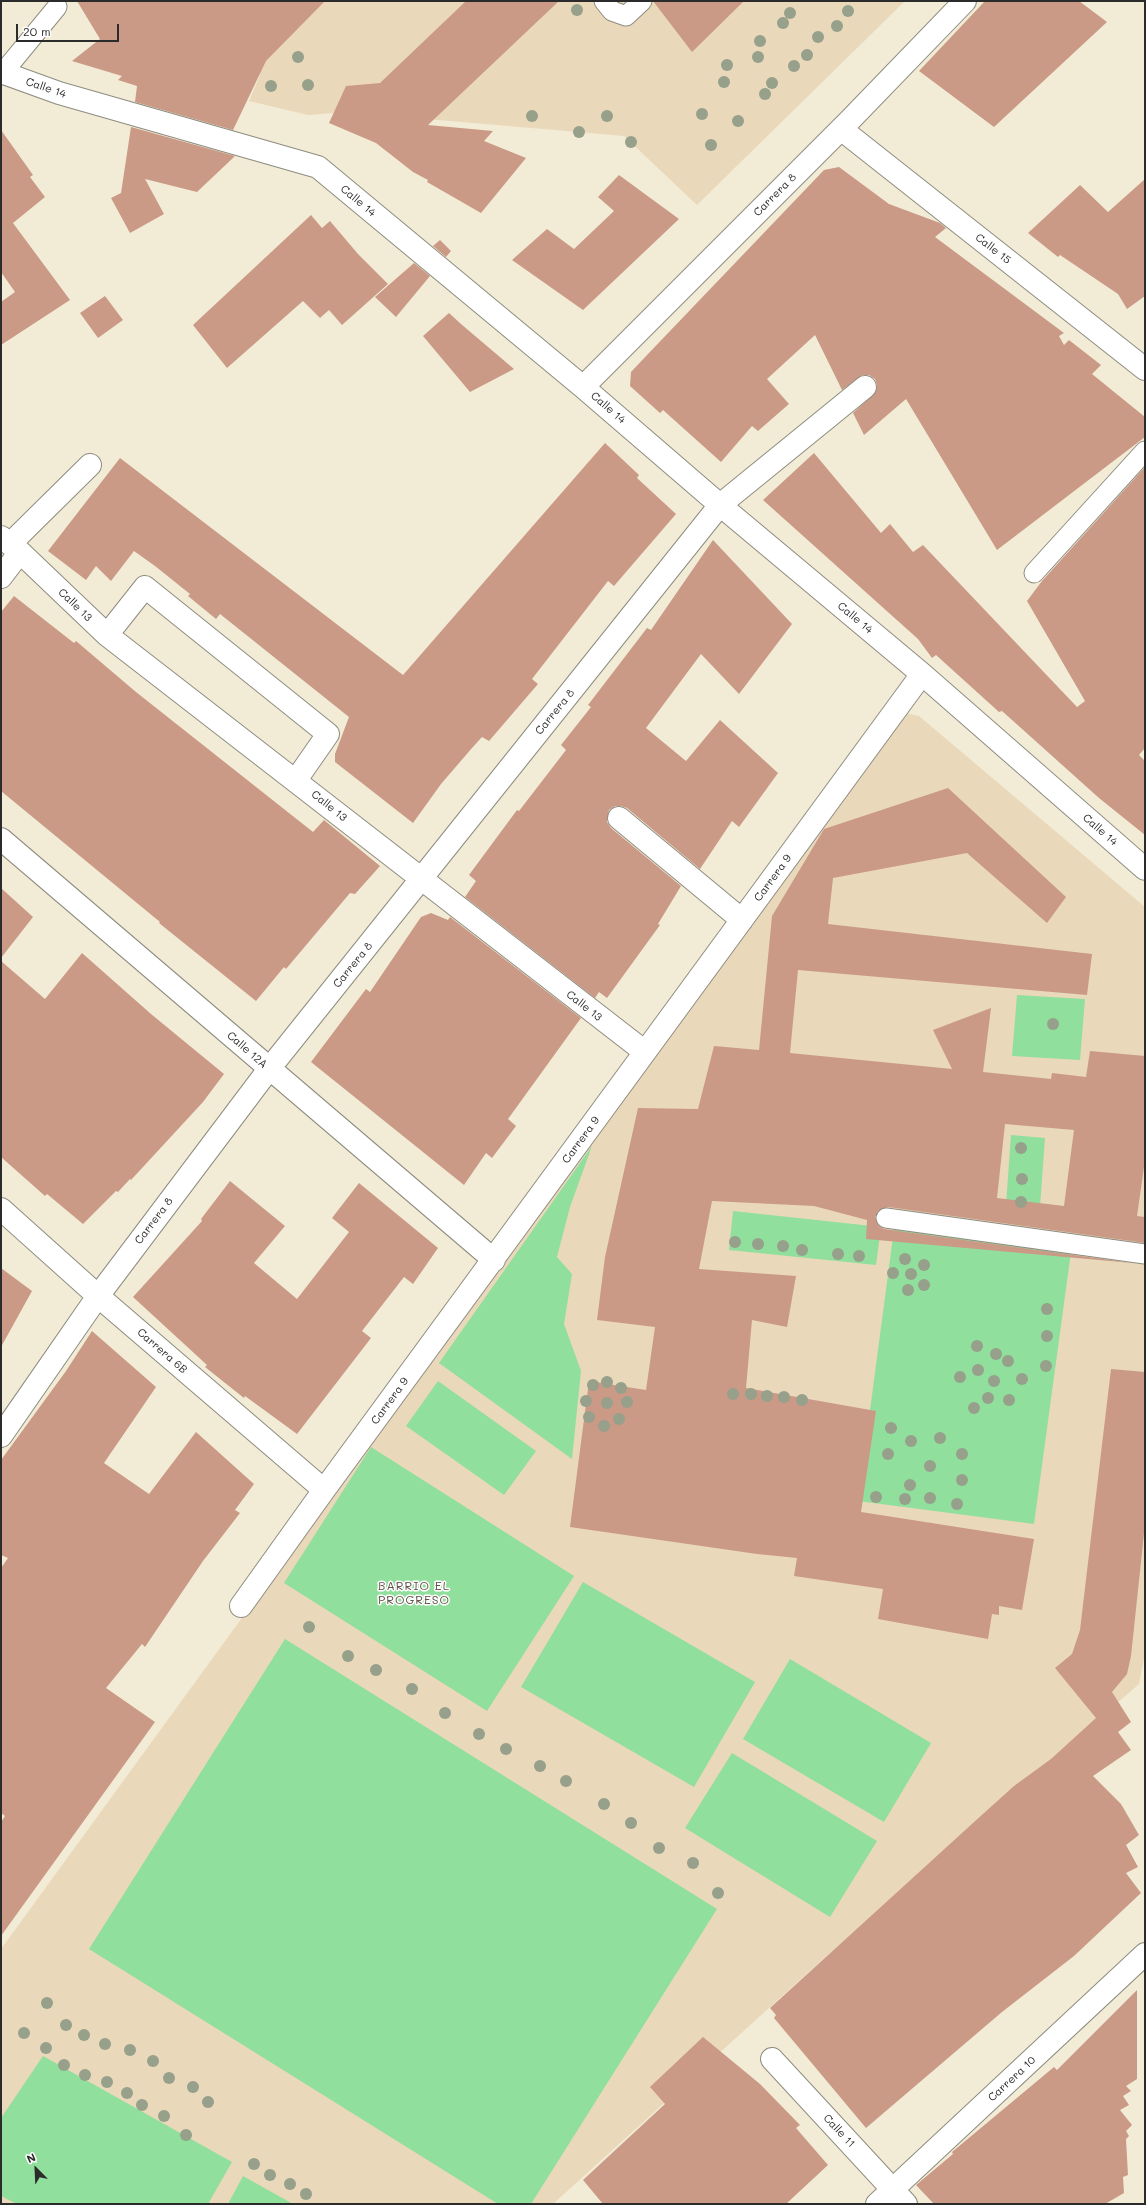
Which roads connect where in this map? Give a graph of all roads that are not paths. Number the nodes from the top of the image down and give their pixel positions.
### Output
1 (604, 1) edge
2 (642, 1) edge
3 (965, 1) edge
4 (57, 7) dead end
5 (2, 73) edge
6 (841, 129) junction
7 (1145, 369) edge
8 (583, 387) junction
9 (865, 387) dead end
10 (1145, 451) edge
11 (90, 465) dead end
12 (720, 505) junction
13 (10, 544) edge
14 (1034, 573) dead end
15 (1, 577) edge
16 (107, 635) junction
17 (922, 674) junction
18 (296, 780) junction
19 (619, 818) dead end
20 (1, 839) edge
21 (1145, 869) edge
22 (421, 880) junction
23 (742, 920) junction
24 (645, 1052) junction
25 (269, 1069) junction
26 (1, 1209) edge
27 (886, 1218) dead end
28 (1145, 1254) edge
29 (494, 1260) junction
30 (98, 1296) junction
31 (1, 1436) edge
32 (324, 1490) junction
33 (241, 1606) dead end
34 (1145, 1954) edge
35 (772, 2059) dead end
36 (899, 2197) edge
37 (877, 2204) edge

1 - 2 lane
3 - 6 street, Carrera 8
4 - 5 lane
5 - 8 street, Calle 14
6 - 7 street, Calle 15
6 - 8 street, Carrera 8
8 - 12 street, Calle 14
9 - 12 street, Carrera 8
10 - 14 lane
11 - 13 street
12 - 17 street, Calle 14
12 - 22 street, Carrera 8
13 - 15 street
13 - 16 street, Calle 13
16 - 18 street, Calle 13
16 - 18 street
17 - 21 street, Calle 14
17 - 23 street, Carrera 9
18 - 22 street, Calle 13
19 - 23 street
20 - 25 street, Calle 12A
22 - 24 street, Calle 13
22 - 25 street, Carrera 8
23 - 24 street, Carrera 9
24 - 29 street, Carrera 9
25 - 29 street, Calle 12A
25 - 30 street, Carrera 8
26 - 30 street, Carrera 6B
27 - 28 lane
29 - 32 street, Carrera 9
30 - 31 street, Carrera 8
30 - 32 street, Carrera 6B
32 - 33 street, Carrera 9
34 - 36 street, Carrera 10
35 - 36 street, Calle 11
36 - 37 street, Carrera 10

